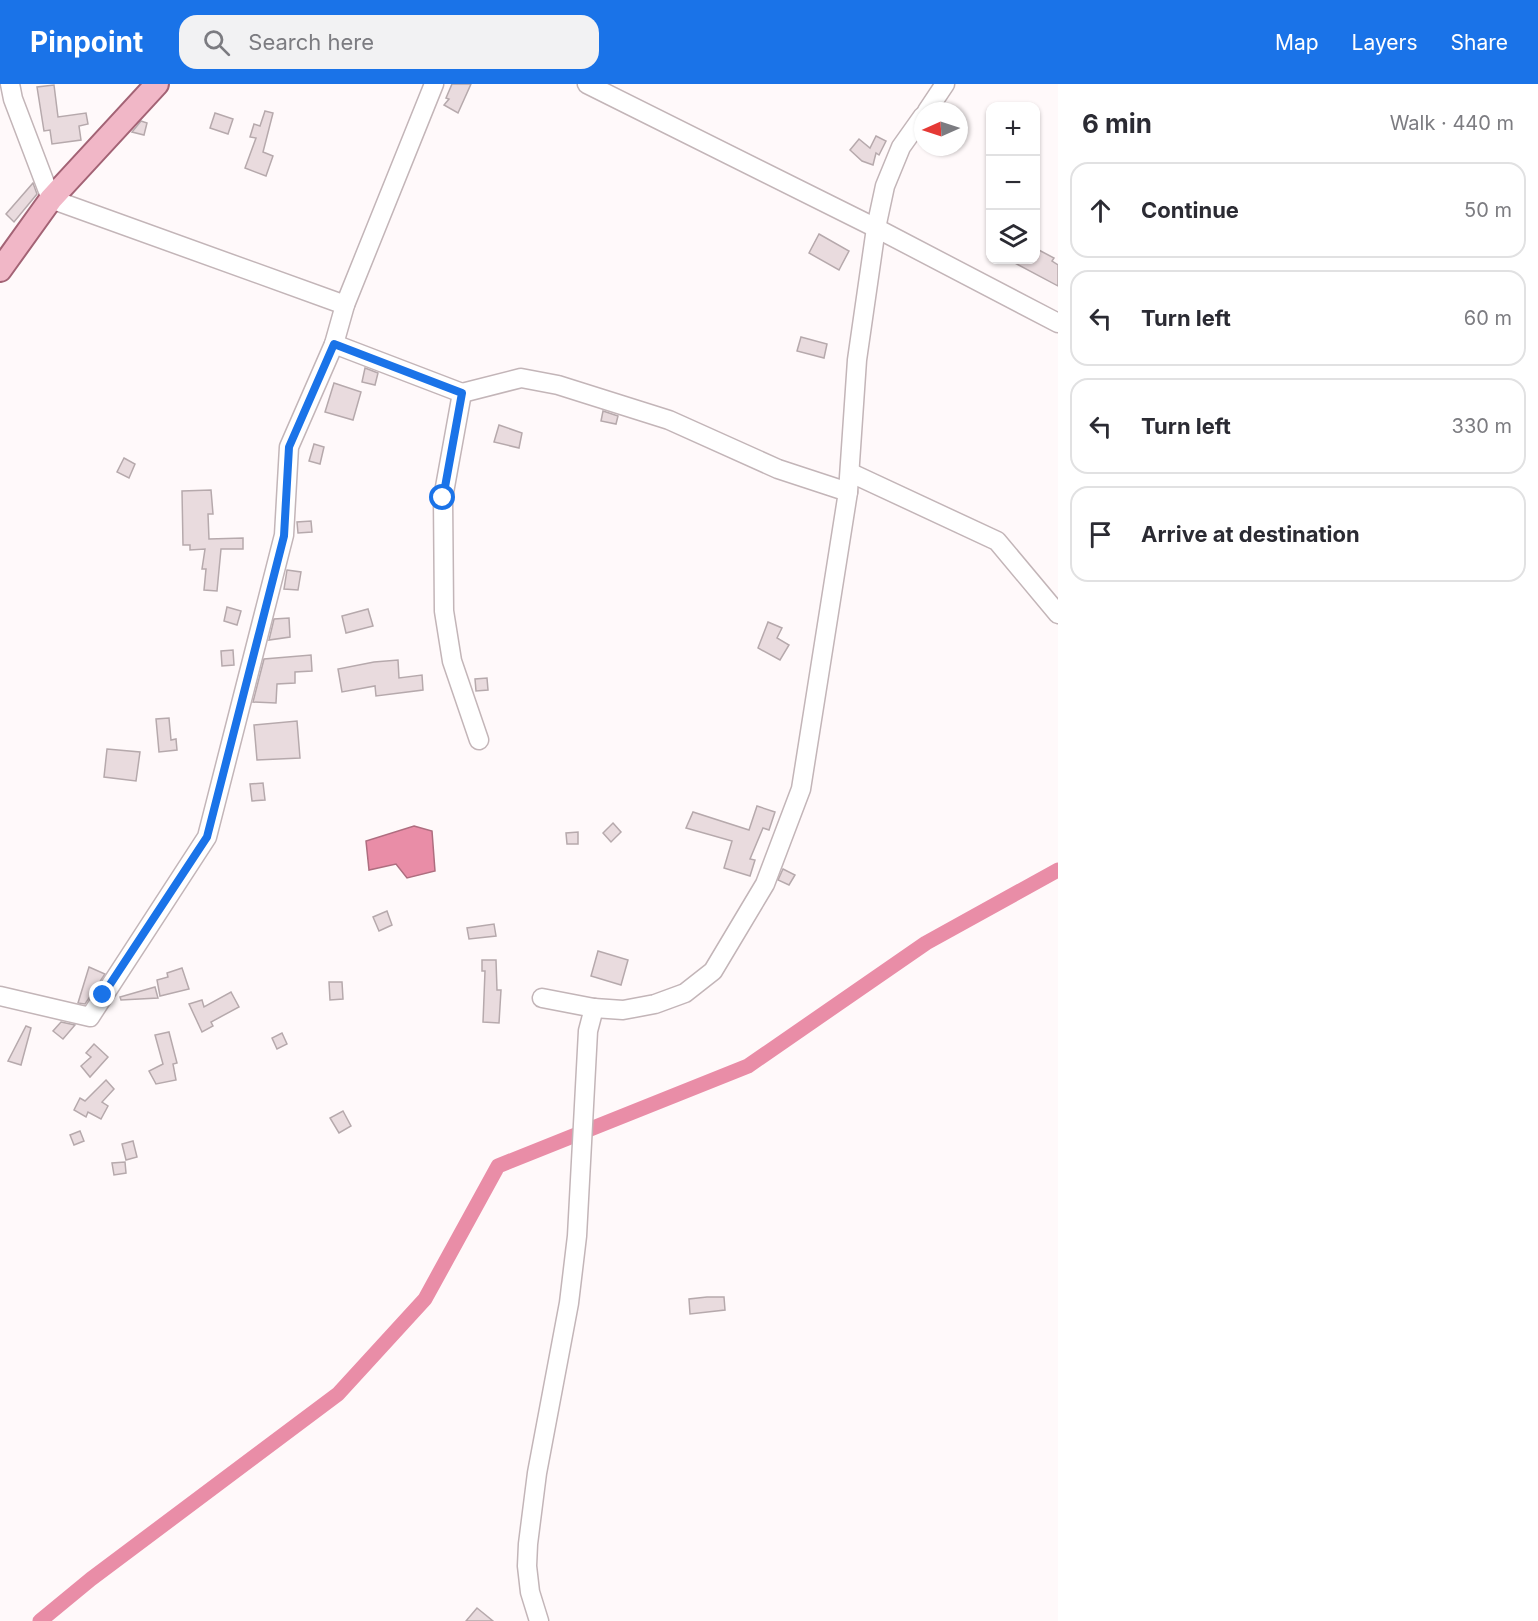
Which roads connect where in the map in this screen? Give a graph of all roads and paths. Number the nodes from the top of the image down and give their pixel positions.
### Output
1 (10, 84) edge
2 (156, 84) edge
3 (434, 84) edge
4 (587, 84) edge
5 (945, 84) edge
6 (933, 102) edge
7 (914, 129) edge
8 (51, 199) junction
9 (876, 228) junction
10 (0, 270) edge
11 (345, 304) junction
12 (1058, 323) edge
13 (334, 344) junction
14 (462, 393) junction
15 (851, 473) junction
16 (848, 492) junction
17 (1058, 614) edge
18 (479, 740) dead end
19 (0, 996) edge
20 (542, 998) dead end
21 (594, 1008) junction
22 (539, 1621) edge

1 - 8 street
2 - 8 main road
3 - 11 street
4 - 9 street
5 - 6 street
7 - 9 street
8 - 10 main road
8 - 11 street
9 - 12 street
9 - 15 street
11 - 13 street
13 - 14 street
13 - 19 street
14 - 16 street
14 - 18 street
15 - 16 street
15 - 17 street
16 - 21 street
20 - 21 street
21 - 22 street

